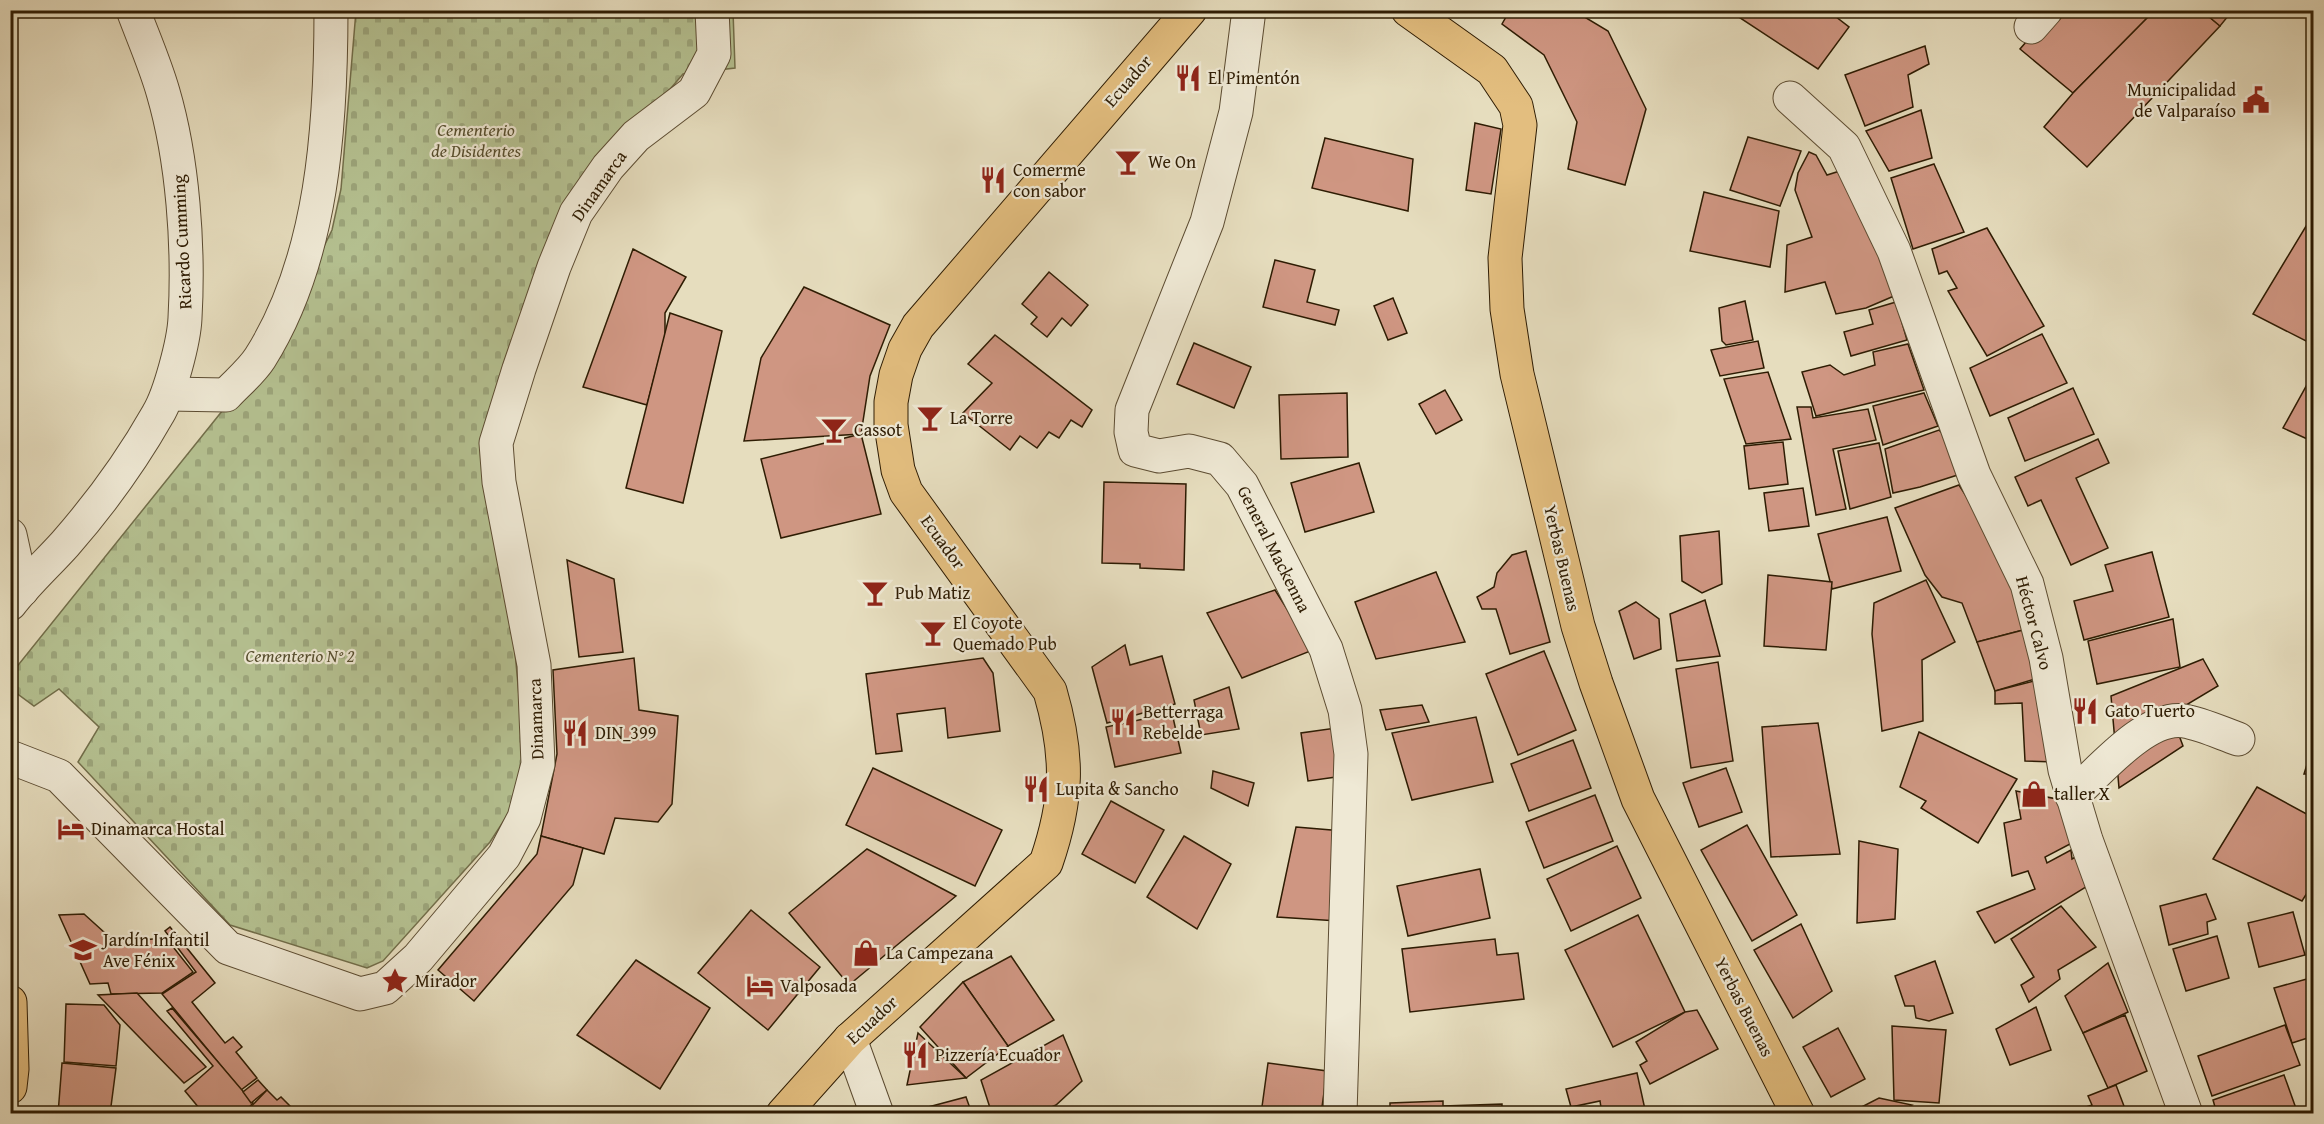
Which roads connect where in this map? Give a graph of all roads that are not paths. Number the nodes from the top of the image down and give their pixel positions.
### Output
1 (134, 10) edge
2 (331, 10) edge
3 (712, 10) edge
4 (1190, 10) edge
5 (1249, 10) edge
6 (1408, 10) edge
7 (1791, 98) dead end
8 (168, 394) junction
9 (10, 535) edge
10 (16, 597) edge
11 (2238, 739) dead end
12 (10, 757) edge
13 (2072, 796) junction
14 (10, 1002) edge
15 (850, 1038) junction
16 (10, 1087) edge
17 (783, 1113) edge
18 (877, 1113) edge
19 (1340, 1113) edge
20 (1798, 1113) edge
21 (2186, 1113) edge

1 - 8 street, Ricardo Cumming
2 - 8 street
3 - 12 street, Dinamarca
4 - 15 main road, Ecuador
5 - 19 street, General Mackenna
6 - 20 main road, Yerbas Buenas
7 - 13 street, Héctor Calvo
8 - 10 street, Ricardo Cumming
9 - 10 street
11 - 13 street
13 - 21 street, Héctor Calvo
14 - 16 main road
15 - 17 main road, Ecuador
15 - 18 street

